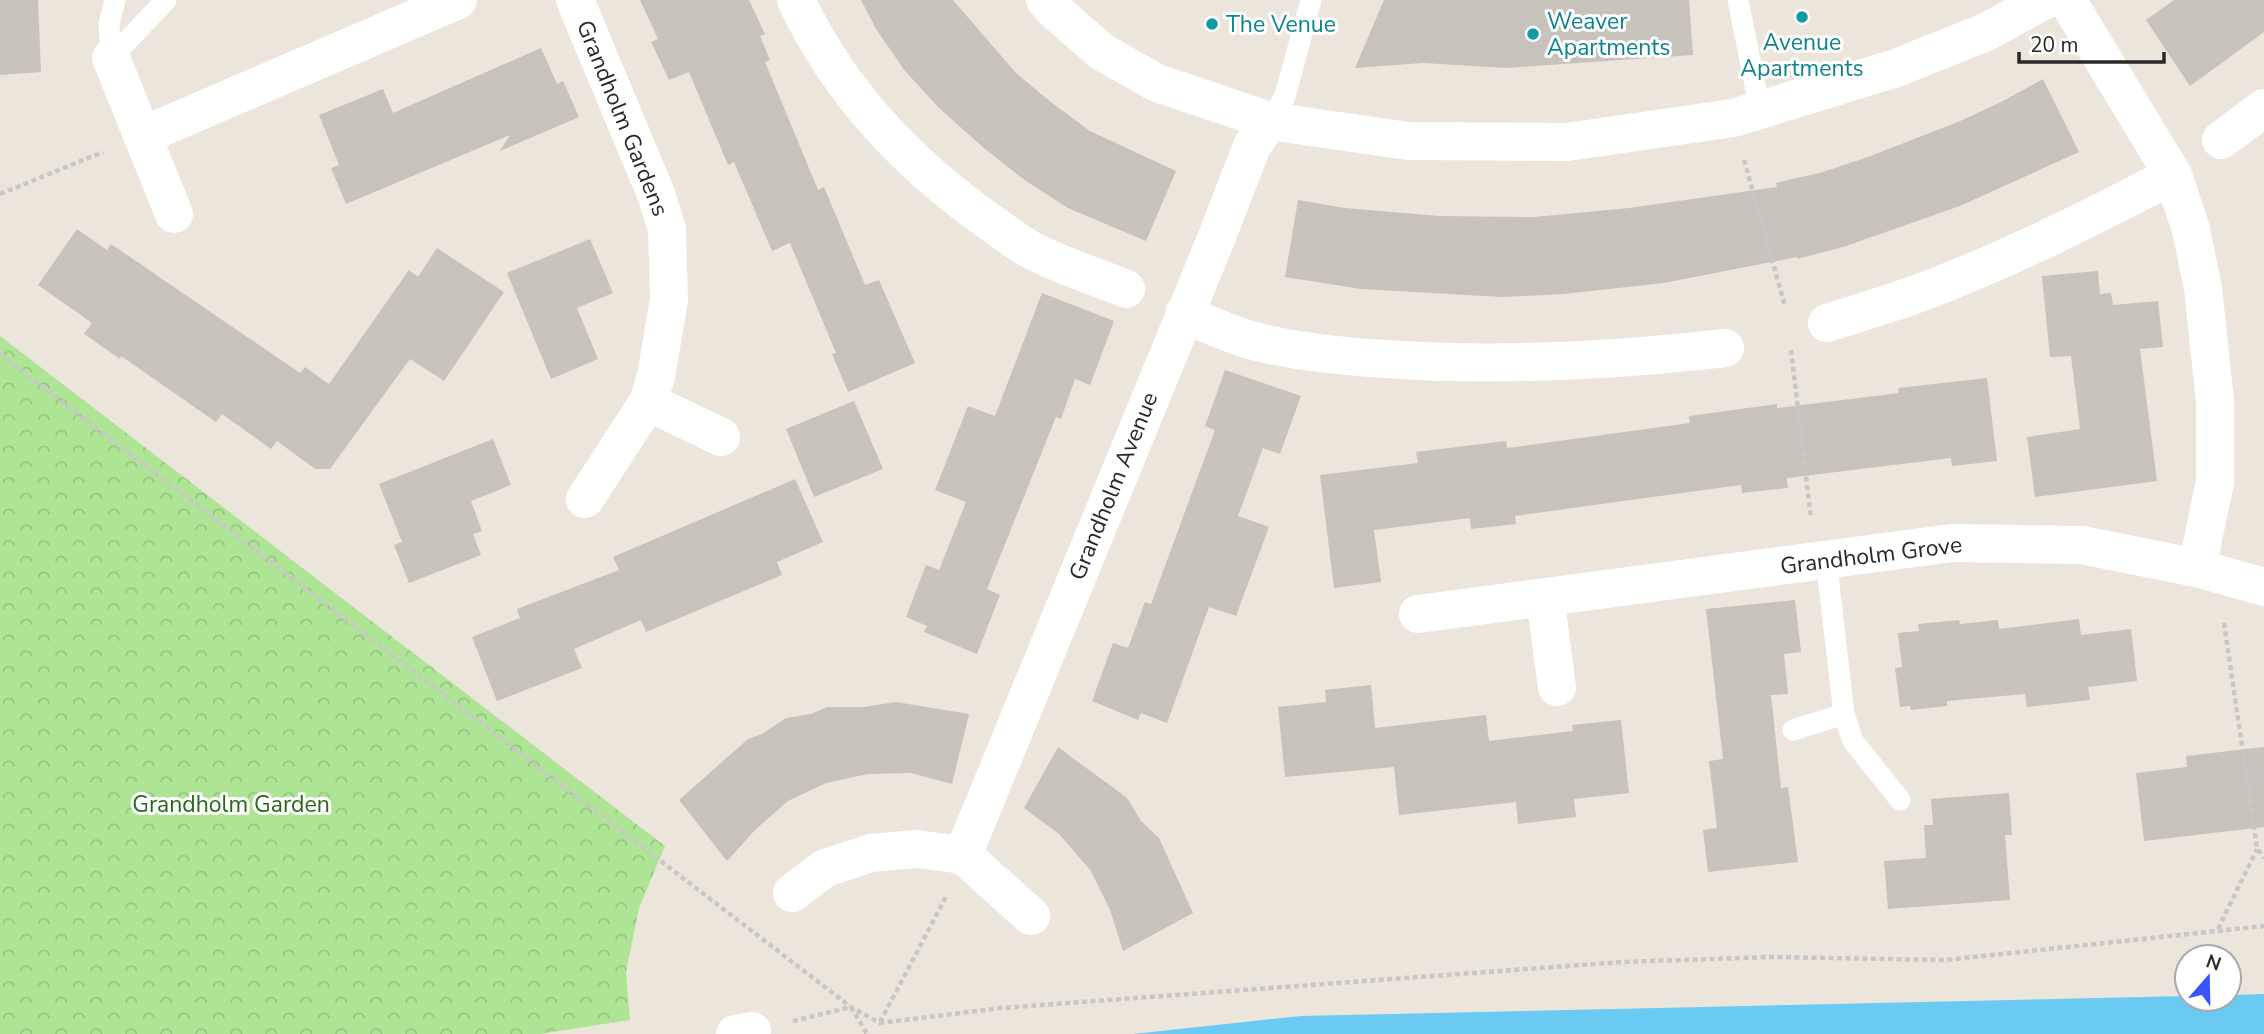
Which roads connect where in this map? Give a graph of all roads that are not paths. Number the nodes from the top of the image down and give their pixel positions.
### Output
1 (115, 0) edge
2 (166, 0) edge
3 (458, 0) edge
4 (575, 0) edge
5 (796, 0) edge
6 (1045, 0) edge
7 (1311, 0) edge
8 (1738, 0) edge
9 (2045, 0) edge
10 (2067, 0) edge
11 (111, 58) junction
12 (2264, 108) edge
13 (1760, 110) junction
14 (1270, 121) junction
15 (142, 136) junction
16 (2221, 140) dead end
17 (2173, 175) junction
18 (174, 214) dead end
19 (1126, 289) dead end
20 (1184, 314) junction
21 (1827, 324) dead end
22 (1725, 348) dead end
23 (648, 402) junction
24 (721, 437) dead end
25 (585, 499) dead end
26 (1826, 559) junction
27 (2230, 577) edge
28 (1545, 597) junction
29 (1418, 614) dead end
30 (1556, 687) dead end
31 (1844, 714) junction
32 (1793, 730) dead end
33 (1899, 800) dead end
34 (963, 855) junction
35 (792, 893) dead end
36 (1031, 916) dead end

1 - 11 lane
2 - 11 lane
3 - 15 street
4 - 23 street, Grandholm Gardens
5 - 19 street
6 - 14 street
7 - 14 lane
8 - 13 lane
9 - 13 street
10 - 17 street
11 - 15 street
12 - 16 street
13 - 14 street
14 - 20 street, Grandholm Avenue
15 - 18 street
17 - 21 street
17 - 27 street
20 - 22 street
20 - 34 street, Grandholm Avenue
23 - 24 street
23 - 25 street, Grandholm Gardens
26 - 27 street, Grandholm Grove
26 - 28 street, Grandholm Grove
26 - 31 lane
28 - 29 street, Grandholm Grove
28 - 30 street
31 - 32 lane
31 - 33 lane
34 - 35 street
34 - 36 street

